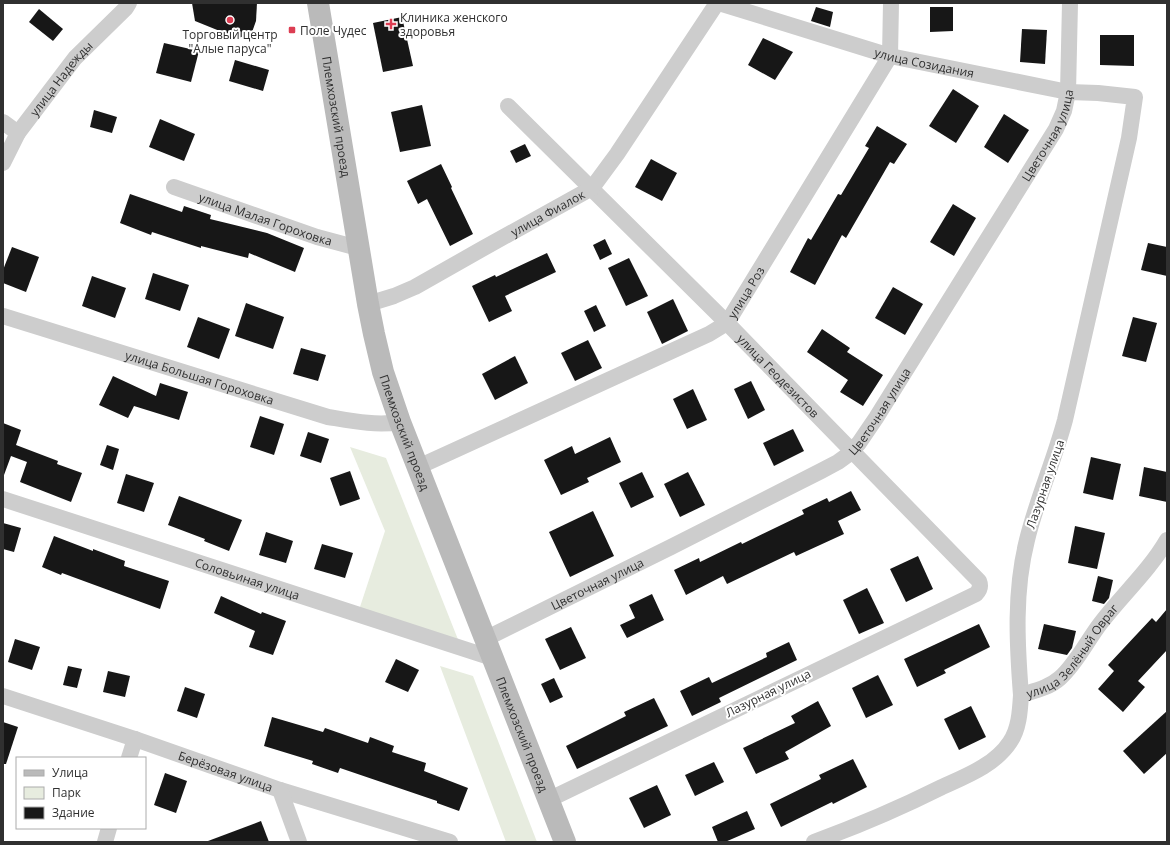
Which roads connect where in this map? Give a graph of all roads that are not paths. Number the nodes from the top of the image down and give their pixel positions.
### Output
1 (129, 3) edge
2 (318, 3) edge
3 (718, 3) edge
4 (890, 3) edge
5 (1070, 3) edge
6 (890, 56) junction
7 (1068, 92) junction
8 (1136, 98) joint
9 (508, 106) dead end
10 (3, 122) edge
11 (18, 133) junction
12 (3, 163) edge
13 (174, 187) dead end
14 (592, 188) junction
15 (358, 248) junction
16 (368, 304) junction
17 (3, 316) edge
18 (727, 323) junction
19 (400, 422) junction
20 (852, 450) junction
21 (418, 467) junction
22 (3, 499) edge
23 (1167, 540) edge
24 (979, 581) joint
25 (489, 648) junction
26 (3, 696) edge
27 (1021, 696) junction
28 (135, 739) junction
29 (129, 757) edge
30 (280, 790) junction
31 (548, 800) junction
32 (109, 829) edge
33 (105, 842) edge
34 (299, 842) edge
35 (450, 842) edge
36 (565, 842) edge
37 (814, 842) edge

1 - 11 street, улица Надежды
2 - 15 main road, Племхозский проезд
3 - 6 street, улица Созидания
3 - 14 street, улица Фиалок
4 - 6 street
5 - 7 street, Цветочная улица
6 - 7 street, улица Созидания
6 - 18 street, улица Роз
7 - 8 street, улица Созидания
7 - 20 street, Цветочная улица
8 - 27 street, Лазурная улица
9 - 14 street, улица Геодезистов
10 - 11 street
11 - 12 street, улица Надежды
13 - 15 street, улица Малая Гороховка
14 - 16 street, улица Фиалок
14 - 18 street, улица Геодезистов
15 - 16 main road, Племхозский проезд
16 - 19 main road, Племхозский проезд
17 - 19 street, улица Большая Гороховка
18 - 20 street, улица Геодезистов
18 - 21 street, улица Роз
19 - 21 main road, Племхозский проезд
20 - 24 street, улица Геодезистов
20 - 25 street, Цветочная улица
21 - 25 main road, Племхозский проезд
22 - 25 street, Соловьиная улица
23 - 27 street, улица Зелёный Овраг
24 - 31 street, Лазурная улица
25 - 31 main road, Племхозский проезд
26 - 28 street, Берёзовая улица
27 - 37 street, улица Зелёный Овраг
28 - 29 street
28 - 30 street, Берёзовая улица
30 - 34 street
30 - 35 street, Берёзовая улица
31 - 36 main road, Племхозский проезд
32 - 33 street

